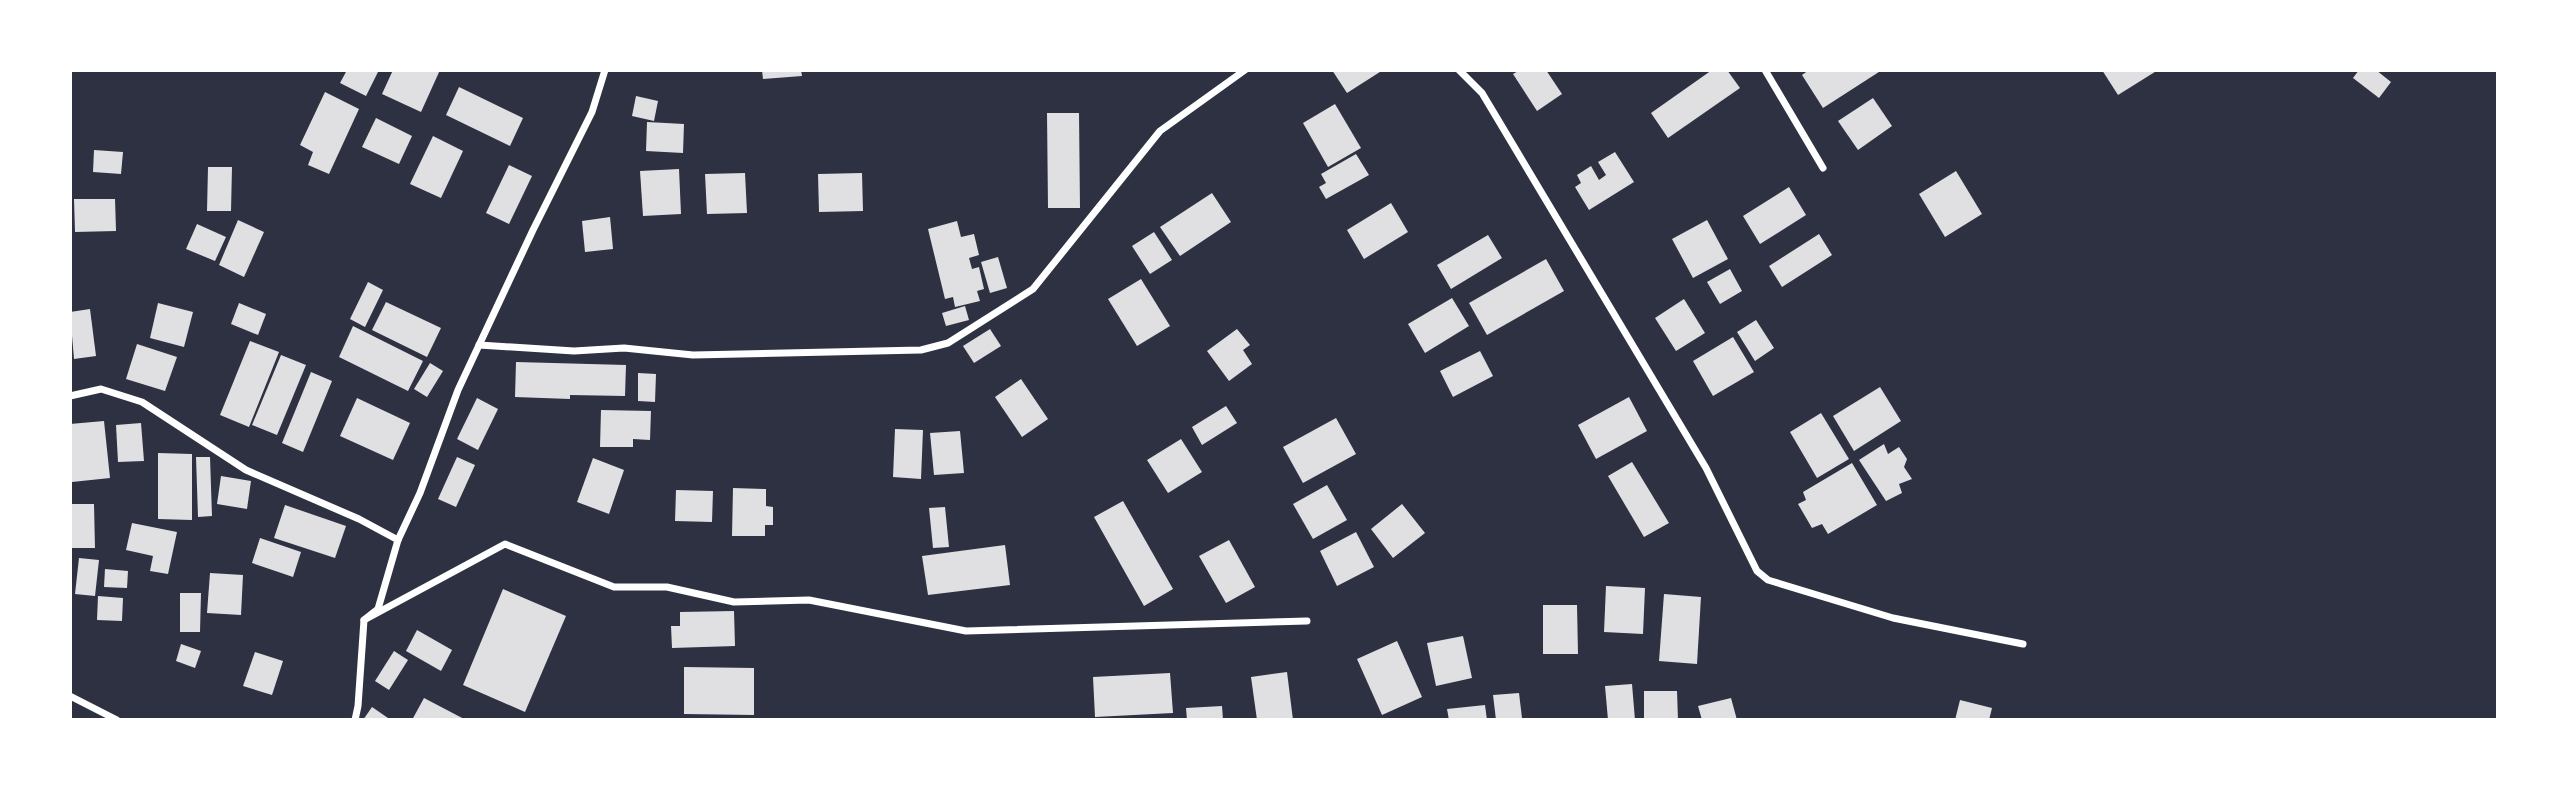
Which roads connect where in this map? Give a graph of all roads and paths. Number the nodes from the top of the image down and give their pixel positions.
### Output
1 (605, 70) edge
2 (1245, 70) edge
3 (1459, 70) edge
4 (1765, 70) edge
5 (1823, 168) dead end
6 (480, 345) junction
7 (70, 396) edge
8 (398, 540) junction
9 (364, 620) junction
10 (1307, 621) dead end
11 (2022, 644) dead end
12 (70, 696) edge
13 (117, 720) edge
14 (355, 720) edge

1 - 6 street
2 - 6 street
3 - 11 street
4 - 5 street
6 - 8 street
7 - 8 street
8 - 9 street
9 - 10 street
9 - 14 street
12 - 13 street

